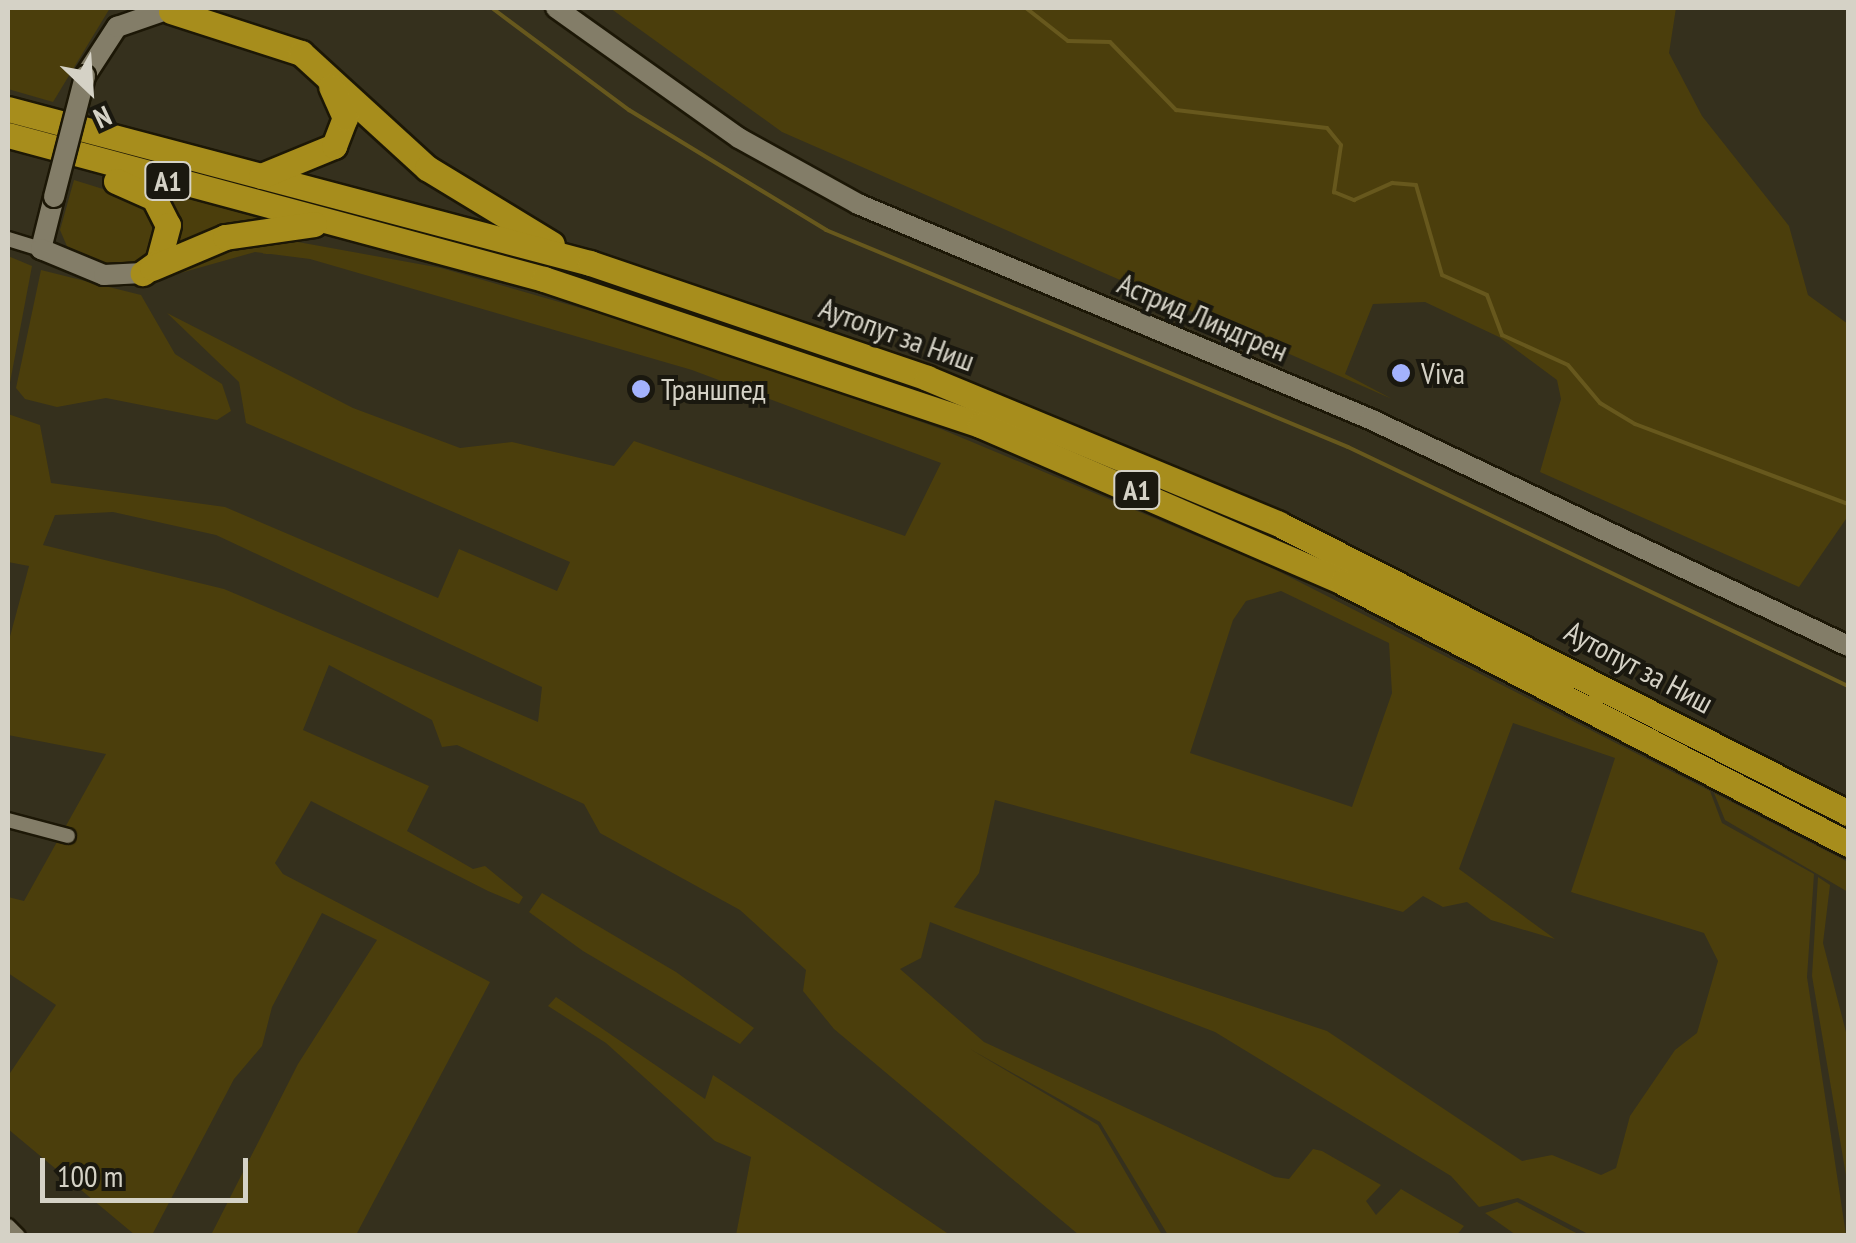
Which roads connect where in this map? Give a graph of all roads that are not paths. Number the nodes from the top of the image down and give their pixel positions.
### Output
1 (556, 8) edge
2 (165, 10) edge
3 (8, 109) edge
4 (8, 135) edge
5 (8, 146) edge
6 (258, 177) junction
7 (329, 222) junction
8 (8, 239) edge
9 (40, 249) junction
10 (590, 263) junction
11 (143, 272) junction
12 (1848, 646) edge
13 (1848, 814) edge
14 (8, 820) edge
15 (68, 836) dead end
16 (1848, 844) edge
17 (8, 1226) edge
18 (18, 1236) edge

1 - 12 street, Астрид Линдгрен
2 - 6 highway
2 - 9 street, bridge
2 - 10 highway
3 - 6 highway, Аутопут за Ниш / A1
4 - 7 highway, Аутопут за Ниш / A1
5 - 11 highway
6 - 10 highway, Аутопут за Ниш / A1
7 - 11 highway
7 - 16 highway, Аутопут за Ниш / A1
8 - 9 street
9 - 11 street
10 - 13 highway, Аутопут за Ниш / A1
14 - 15 street
17 - 18 street

